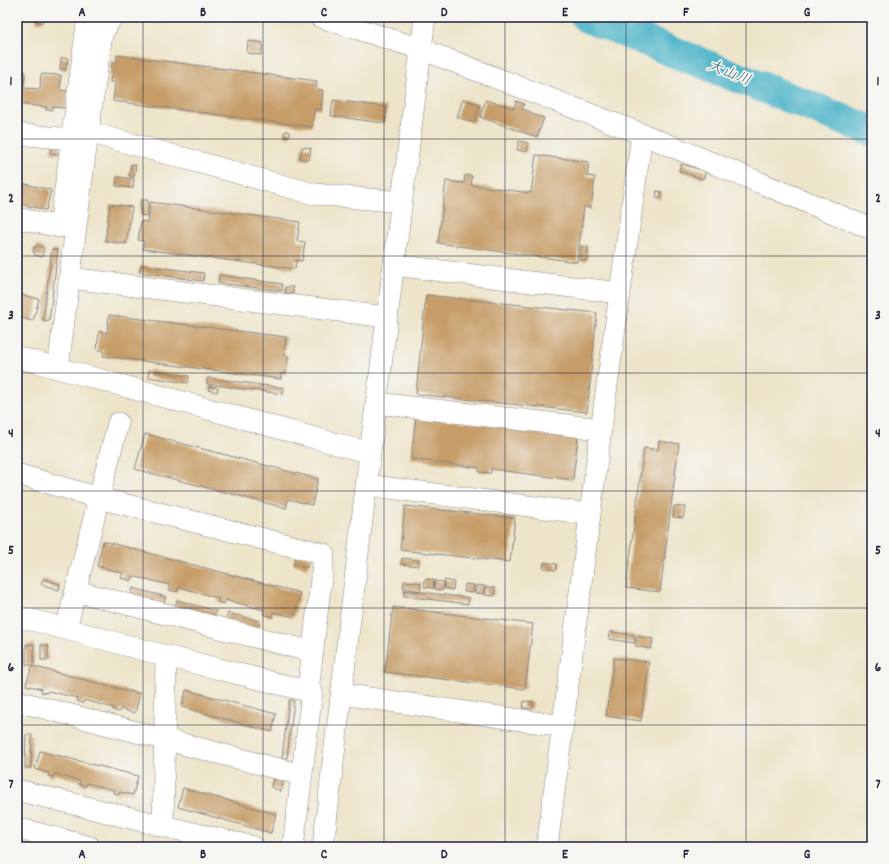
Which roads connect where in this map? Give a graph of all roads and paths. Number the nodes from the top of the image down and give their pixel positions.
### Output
1 (88, 17) edge
2 (112, 17) edge
3 (320, 17) edge
4 (423, 32) edge
5 (17, 134) edge
6 (642, 134) junction
7 (79, 135) junction
8 (402, 202) junction
9 (17, 218) edge
10 (872, 228) edge
11 (394, 265) junction
12 (70, 278) junction
13 (620, 293) junction
14 (387, 318) junction
15 (17, 357) edge
16 (58, 368) junction
17 (376, 403) junction
18 (118, 423) dead end
19 (601, 429) junction
20 (370, 453) junction
21 (17, 474) edge
22 (366, 485) junction
23 (99, 498) junction
24 (590, 514) junction
25 (76, 591) junction
26 (17, 616) edge
27 (66, 629) junction
28 (312, 652) junction
29 (166, 656) junction
30 (308, 691) junction
31 (341, 694) junction
32 (17, 701) edge
33 (562, 726) junction
34 (164, 739) junction
35 (302, 775) junction
36 (17, 790) edge
37 (163, 826) junction
38 (17, 828) edge
39 (89, 847) edge
40 (254, 847) edge
41 (293, 847) edge
42 (323, 847) edge
43 (547, 847) edge

1 - 7 street
2 - 7 street
3 - 4 street
4 - 6 street
4 - 8 street
5 - 7 street
6 - 10 street
6 - 13 street
7 - 8 street
7 - 9 street
7 - 12 street
8 - 11 street
11 - 13 street
11 - 14 street
12 - 14 street
12 - 16 street
13 - 19 street
14 - 17 street
15 - 16 street
16 - 20 street
17 - 19 street
17 - 20 street
18 - 23 street
19 - 24 street
20 - 22 street
21 - 23 street
22 - 24 street
22 - 31 street
23 - 25 street
23 - 28 street
24 - 33 street
25 - 27 street
25 - 28 street
26 - 27 street
27 - 29 street
28 - 30 street
29 - 30 street
29 - 34 street
30 - 35 street
31 - 33 street
31 - 42 street
32 - 34 street
33 - 43 street
34 - 35 street
34 - 37 street
35 - 41 street
36 - 37 street
37 - 40 street
38 - 39 street

